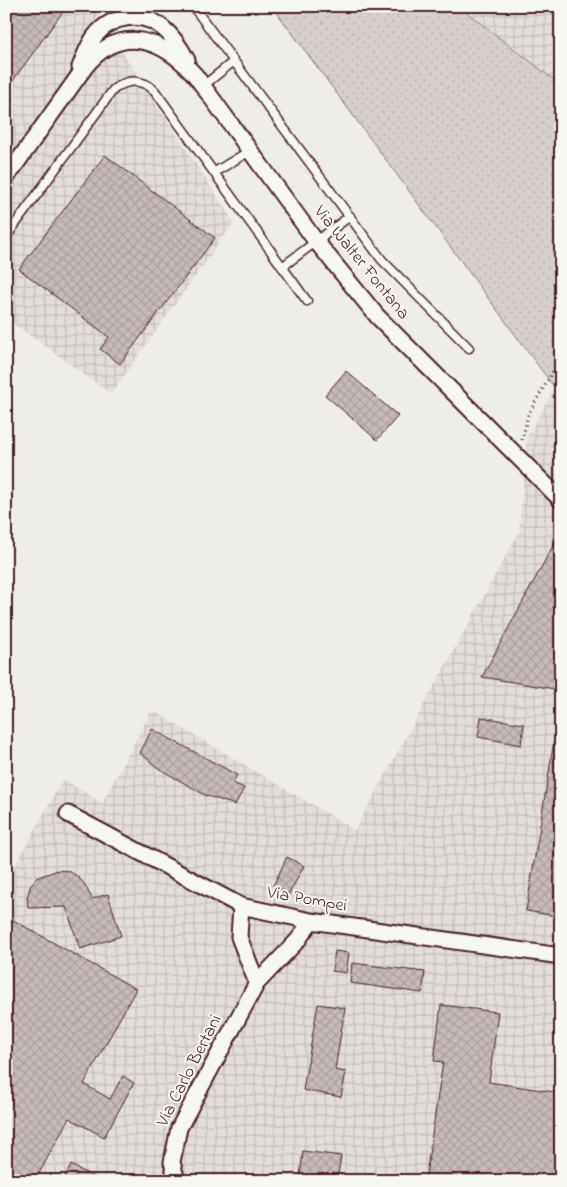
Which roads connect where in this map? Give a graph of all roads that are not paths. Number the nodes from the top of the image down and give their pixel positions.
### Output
1 (195, 8) dead end
2 (234, 60) junction
3 (199, 80) junction
4 (73, 84) junction
5 (251, 150) junction
6 (215, 172) junction
7 (6, 178) edge
8 (350, 216) junction
9 (6, 237) edge
10 (316, 240) junction
11 (282, 267) junction
12 (308, 301) dead end
13 (469, 348) dead end
14 (561, 500) edge
15 (68, 814) dead end
16 (241, 906) junction
17 (311, 921) junction
18 (561, 956) edge
19 (257, 983) junction
20 (177, 1181) edge

1 - 2 lane
2 - 3 lane
2 - 8 lane
3 - 4 street, Via Walter Fontana
3 - 4 street, Via Walter Fontana
3 - 5 street, Via Walter Fontana
4 - 7 street, Via Walter Fontana
5 - 6 lane
5 - 10 street, Via Walter Fontana
6 - 9 lane
6 - 11 lane
8 - 10 lane
8 - 13 lane
10 - 11 lane
10 - 14 street, Via Walter Fontana
11 - 12 lane
15 - 16 street, Via Pompei
16 - 17 street, Via Pompei
16 - 19 street
17 - 18 street, Via Pompei
17 - 19 street, Via Carlo Bertani
19 - 20 street, Via Carlo Bertani

